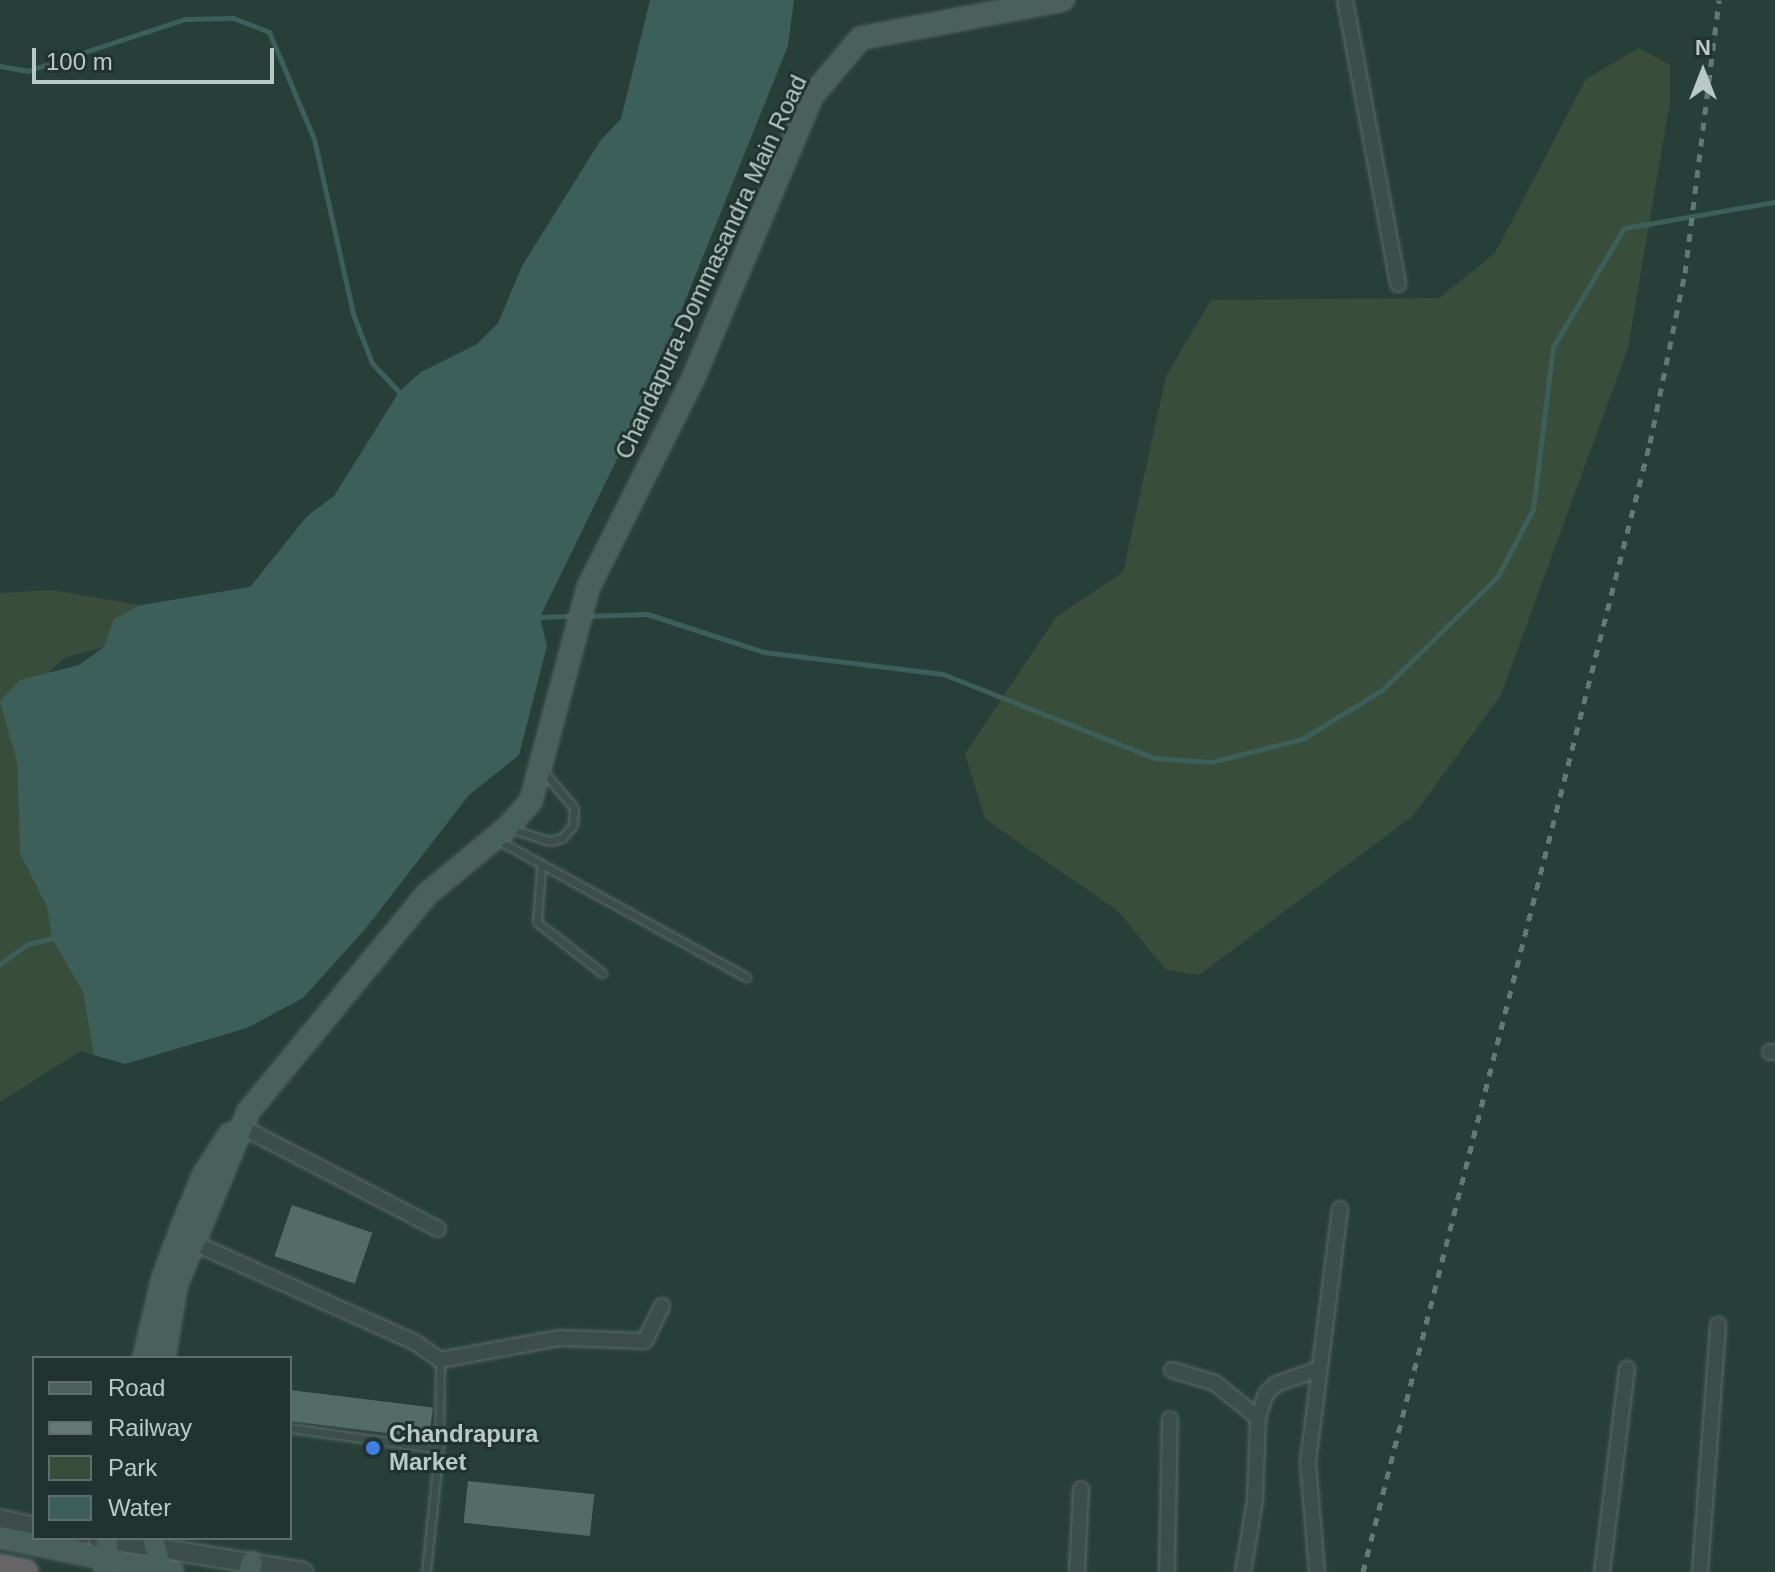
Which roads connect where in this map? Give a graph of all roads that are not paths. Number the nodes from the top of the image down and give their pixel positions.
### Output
1 (1063, 0) edge
2 (1345, 0) edge
3 (1398, 284) dead end
4 (542, 770) junction
5 (501, 833) junction
6 (541, 868) junction
7 (602, 973) dead end
8 (746, 977) dead end
9 (245, 1120) junction
10 (1340, 1209) dead end
11 (438, 1229) dead end
12 (194, 1243) junction
13 (662, 1306) dead end
14 (1718, 1325) dead end
15 (144, 1356) edge
16 (164, 1356) edge
17 (440, 1360) junction
18 (1319, 1369) junction
19 (1627, 1369) dead end
20 (1172, 1370) dead end
21 (1258, 1418) junction
22 (1170, 1419) dead end
23 (292, 1428) edge
24 (439, 1449) junction
25 (1081, 1489) dead end
26 (0, 1519) edge
27 (32, 1527) edge
28 (0, 1537) edge
29 (154, 1542) edge
30 (104, 1549) edge
31 (0, 1567) edge
32 (250, 1567) edge
33 (166, 1571) edge
34 (26, 1572) edge
35 (303, 1572) edge
36 (426, 1572) edge
37 (1077, 1572) edge
38 (1167, 1572) edge
39 (1243, 1572) edge
40 (1317, 1572) edge
41 (1602, 1572) edge
42 (1700, 1572) edge

1 - 4 main road, Chandapura-Dommasandra Main Road
2 - 3 street
4 - 5 main road, Chandapura-Dommasandra Main Road
4 - 5 lane
5 - 6 lane
5 - 9 main road, Chandapura-Dommasandra Main Road
6 - 7 lane
6 - 8 lane
9 - 11 street
9 - 12 main road, Chandapura-Dommasandra Main Road
9 - 15 main road
10 - 18 street
12 - 16 main road, Chandapura-Dommasandra Main Road
12 - 17 street
13 - 17 street
14 - 42 street
17 - 24 lane
18 - 21 street
18 - 40 street
19 - 41 street
20 - 21 street
21 - 39 street
22 - 38 street
23 - 24 lane
24 - 36 lane
25 - 37 street
26 - 27 street
28 - 30 main road
29 - 30 street
29 - 32 street
29 - 33 main road
30 - 33 main road
31 - 34 highway
32 - 35 street

